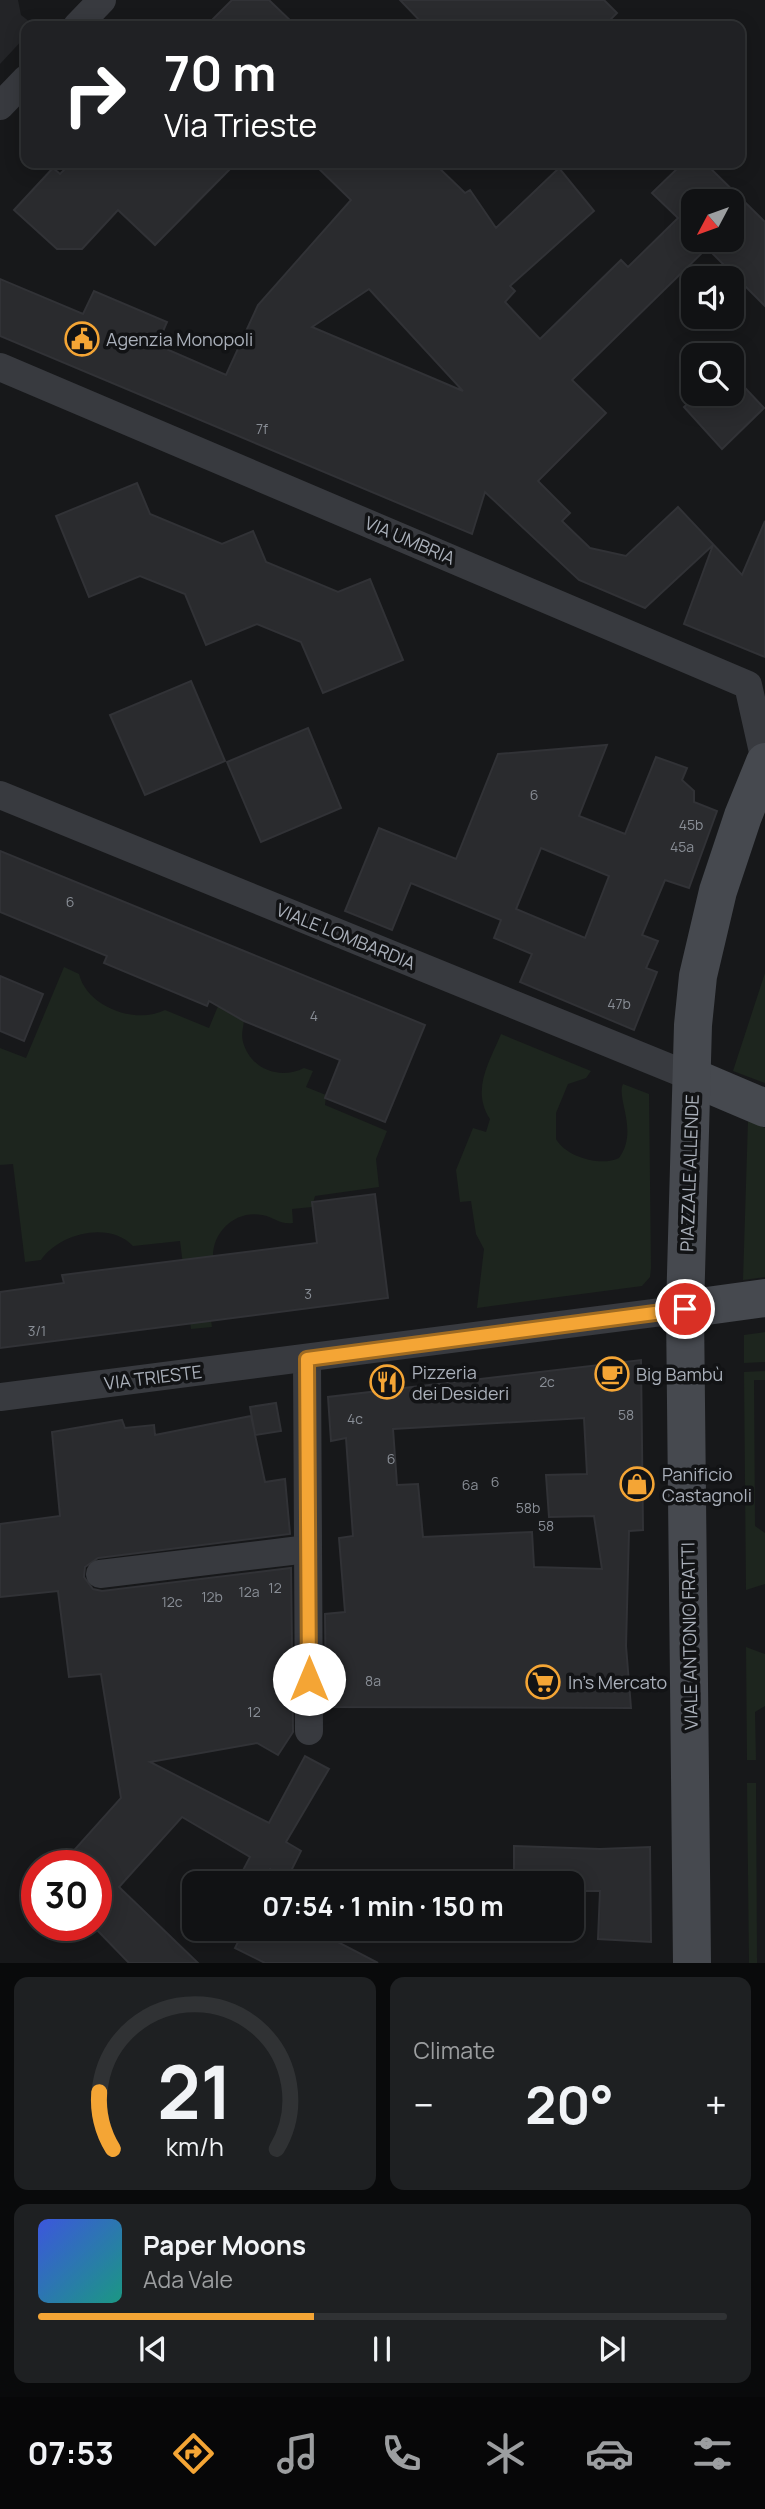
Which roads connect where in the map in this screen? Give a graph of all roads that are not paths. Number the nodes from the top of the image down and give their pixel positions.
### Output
1 (102, 0) edge
2 (82, 21) edge
3 (21, 84) edge
4 (0, 106) edge
5 (0, 367) edge
6 (765, 762) edge
7 (0, 795) edge
8 (692, 1077) junction
9 (765, 1108) edge
10 (765, 1298) edge
11 (685, 1309) junction
12 (307, 1359) junction
13 (0, 1397) edge
14 (308, 1549) junction
15 (100, 1574) dead end
16 (309, 1731) dead end
17 (692, 1963) edge

1 - 2 street
3 - 4 street
5 - 6 street, VIA UMBRIA
6 - 8 main road
7 - 8 street, VIALE LOMBARDIA
8 - 9 main road, PIAZZALE ALLENDE
8 - 11 main road, PIAZZALE ALLENDE
10 - 11 main road
11 - 12 street, VIA TRIESTE
11 - 17 main road, VIALE ANTONIO FRATTI
12 - 13 street, VIA TRIESTE
12 - 14 street
14 - 15 street
14 - 16 street

